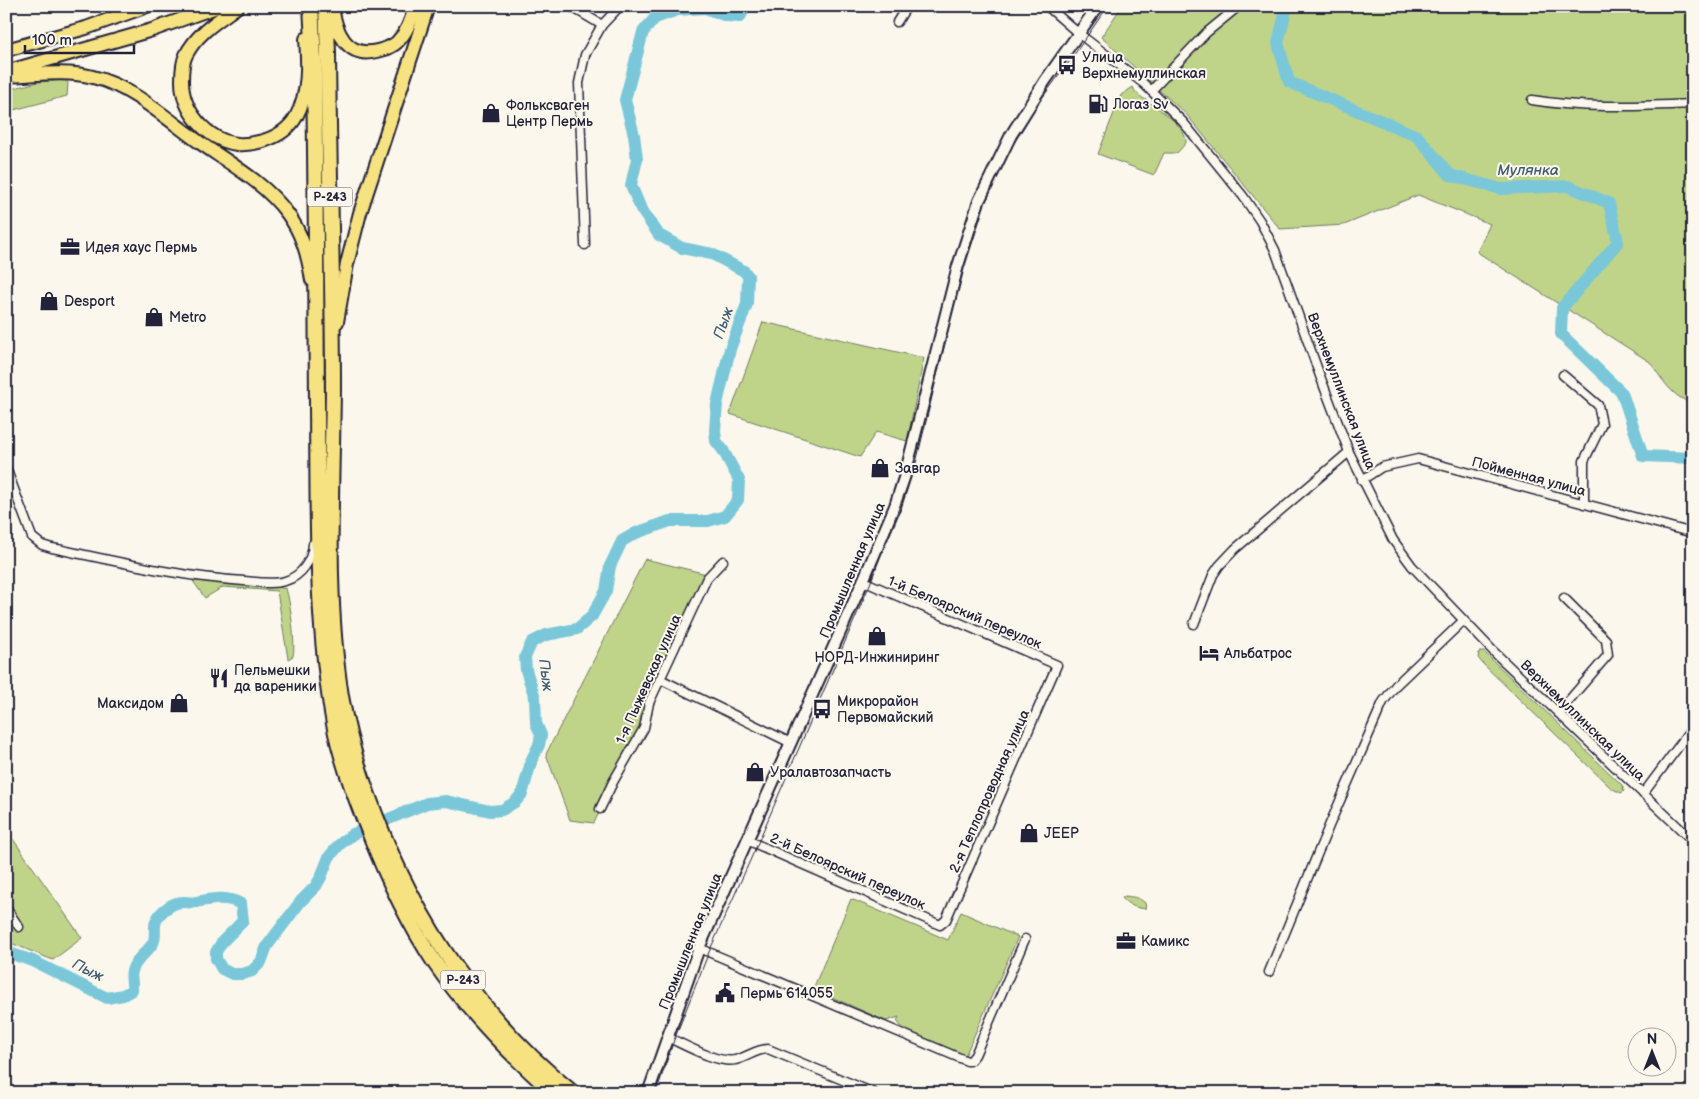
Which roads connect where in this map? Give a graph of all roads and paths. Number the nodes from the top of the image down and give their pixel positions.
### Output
1 (120, 6) edge
2 (147, 6) edge
3 (219, 6) edge
4 (238, 6) edge
5 (304, 6) edge
6 (310, 6) edge
7 (326, 6) edge
8 (332, 6) edge
9 (415, 6) edge
10 (428, 6) edge
11 (570, 6) edge
12 (620, 6) edge
13 (907, 6) edge
14 (1047, 6) edge
15 (1098, 6) edge
16 (1238, 6) edge
17 (897, 22) dead end
18 (602, 26) junction
19 (86, 28) junction
20 (1078, 33) junction
21 (6, 50) edge
22 (6, 72) edge
23 (6, 76) edge
24 (1151, 91) junction
25 (1532, 100) dead end
26 (1693, 104) edge
27 (585, 245) dead end
28 (317, 341) junction
29 (1563, 374) dead end
30 (333, 387) junction
31 (1349, 452) junction
32 (6, 468) edge
33 (1362, 480) junction
34 (317, 488) junction
35 (1584, 504) junction
36 (1693, 533) edge
37 (723, 561) dead end
38 (863, 581) junction
39 (1564, 598) dead end
40 (1463, 621) junction
41 (1194, 624) dead end
42 (1057, 665) joint
43 (660, 679) junction
44 (1558, 713) junction
45 (1693, 727) edge
46 (791, 743) junction
47 (1643, 794) junction
48 (362, 799) junction
49 (600, 809) dead end
50 (746, 840) junction
51 (1693, 841) edge
52 (380, 845) junction
53 (6, 908) edge
54 (940, 925) joint
55 (18, 927) dead end
56 (1025, 939) dead end
57 (700, 948) junction
58 (1269, 972) dead end
59 (667, 1038) junction
60 (554, 1093) edge
61 (573, 1093) edge
62 (648, 1093) edge
63 (874, 1093) edge

1 - 19 main road
2 - 19 main road
3 - 22 main road
4 - 5 main road
6 - 28 highway, Р-243
7 - 30 highway, Р-243
8 - 9 main road
10 - 30 main road
11 - 18 street
12 - 18 street
13 - 17 street
14 - 20 street, Верхнемуллинская улица
15 - 20 street, Промышленная улица
16 - 24 street
18 - 27 street
19 - 21 main road
20 - 24 street, Верхнемуллинская улица
20 - 38 street, Промышленная улица
23 - 28 main road
24 - 31 street, Верхнемуллинская улица
25 - 26 street
28 - 34 highway, Р-243
29 - 35 street
30 - 48 highway, Р-243
31 - 33 street, Верхнемуллинская улица
31 - 41 street
32 - 34 street
33 - 35 street, Пойменная улица
33 - 40 street, Верхнемуллинская улица
34 - 48 highway, Р-243
35 - 36 street, Пойменная улица
37 - 43 street, 1-я Пыжевская улица
38 - 42 street, 1-й Белоярский переулок
38 - 46 street, Промышленная улица
39 - 44 street
40 - 44 street, Верхнемуллинская улица
40 - 58 street
42 - 54 street, 2-я Теплопроводная улица
43 - 46 street
43 - 49 street, 1-я Пыжевская улица
44 - 47 street, Верхнемуллинская улица
45 - 47 street
46 - 50 street, Промышленная улица
47 - 51 street, Верхнемуллинская улица
48 - 52 highway, Р-243
50 - 54 street, 2-й Белоярский переулок
50 - 57 street, Промышленная улица
52 - 60 highway, Р-243
52 - 61 highway, Р-243
53 - 55 street
56 - 57 street
57 - 59 street, Промышленная улица
59 - 62 street, Промышленная улица
59 - 63 street

